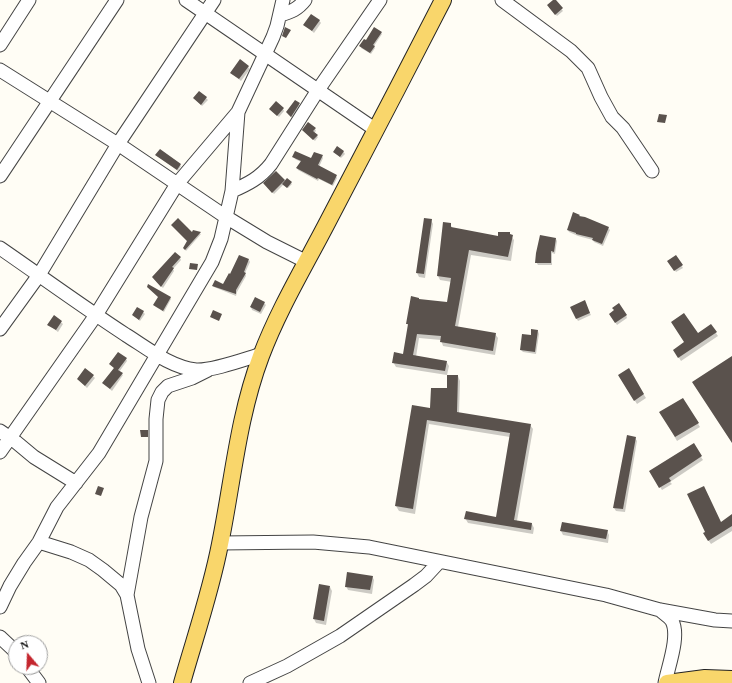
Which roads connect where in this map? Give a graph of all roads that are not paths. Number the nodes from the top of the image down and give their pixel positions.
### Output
1 (29, 0) edge
2 (117, 0) edge
3 (186, 0) edge
4 (214, 0) edge
5 (283, 0) edge
6 (305, 0) edge
7 (380, 0) edge
8 (443, 0) edge
9 (502, 0) edge
10 (206, 12) junction
11 (280, 15) junction
12 (0, 46) edge
13 (266, 54) junction
14 (0, 70) edge
15 (318, 90) junction
16 (50, 101) junction
17 (238, 112) junction
18 (376, 130) junction
19 (118, 144) junction
20 (652, 171) dead end
21 (0, 176) edge
22 (178, 184) junction
23 (232, 191) junction
24 (226, 217) junction
25 (0, 248) edge
26 (307, 262) junction
27 (39, 274) junction
28 (96, 315) junction
29 (0, 329) edge
30 (262, 354) junction
31 (157, 355) junction
32 (211, 368) junction
33 (5, 434) edge
34 (0, 452) edge
35 (76, 483) junction
36 (39, 542) junction
37 (220, 543) junction
38 (439, 562) junction
39 (127, 595) junction
40 (0, 607) edge
41 (660, 610) junction
42 (732, 621) edge
43 (0, 637) edge
44 (8, 644) edge
45 (732, 679) edge
46 (149, 683) edge
47 (182, 683) edge
48 (250, 683) edge
49 (666, 683) edge

1 - 12 street
2 - 16 street
3 - 10 street
4 - 10 street
5 - 11 street
6 - 11 street
7 - 15 street
8 - 18 main road
9 - 20 street
10 - 13 street
10 - 19 street
11 - 13 street
13 - 15 street
13 - 17 street
14 - 16 street
15 - 18 street
15 - 23 street
16 - 19 street
16 - 21 street
17 - 22 street
17 - 23 street
18 - 26 main road
19 - 22 street
19 - 27 street
22 - 24 street
22 - 28 street
23 - 24 street
24 - 26 street
24 - 31 street
25 - 27 street
26 - 30 main road
27 - 28 street
27 - 29 street
28 - 31 street
28 - 33 street
30 - 32 street
30 - 37 main road
31 - 32 street
31 - 35 street
32 - 39 street
33 - 34 street
33 - 35 street
35 - 36 street
36 - 39 street
36 - 40 street
37 - 38 street
37 - 47 main road
38 - 41 street
38 - 48 street
39 - 46 street
41 - 42 street
41 - 49 street
43 - 44 street
45 - 49 main road

